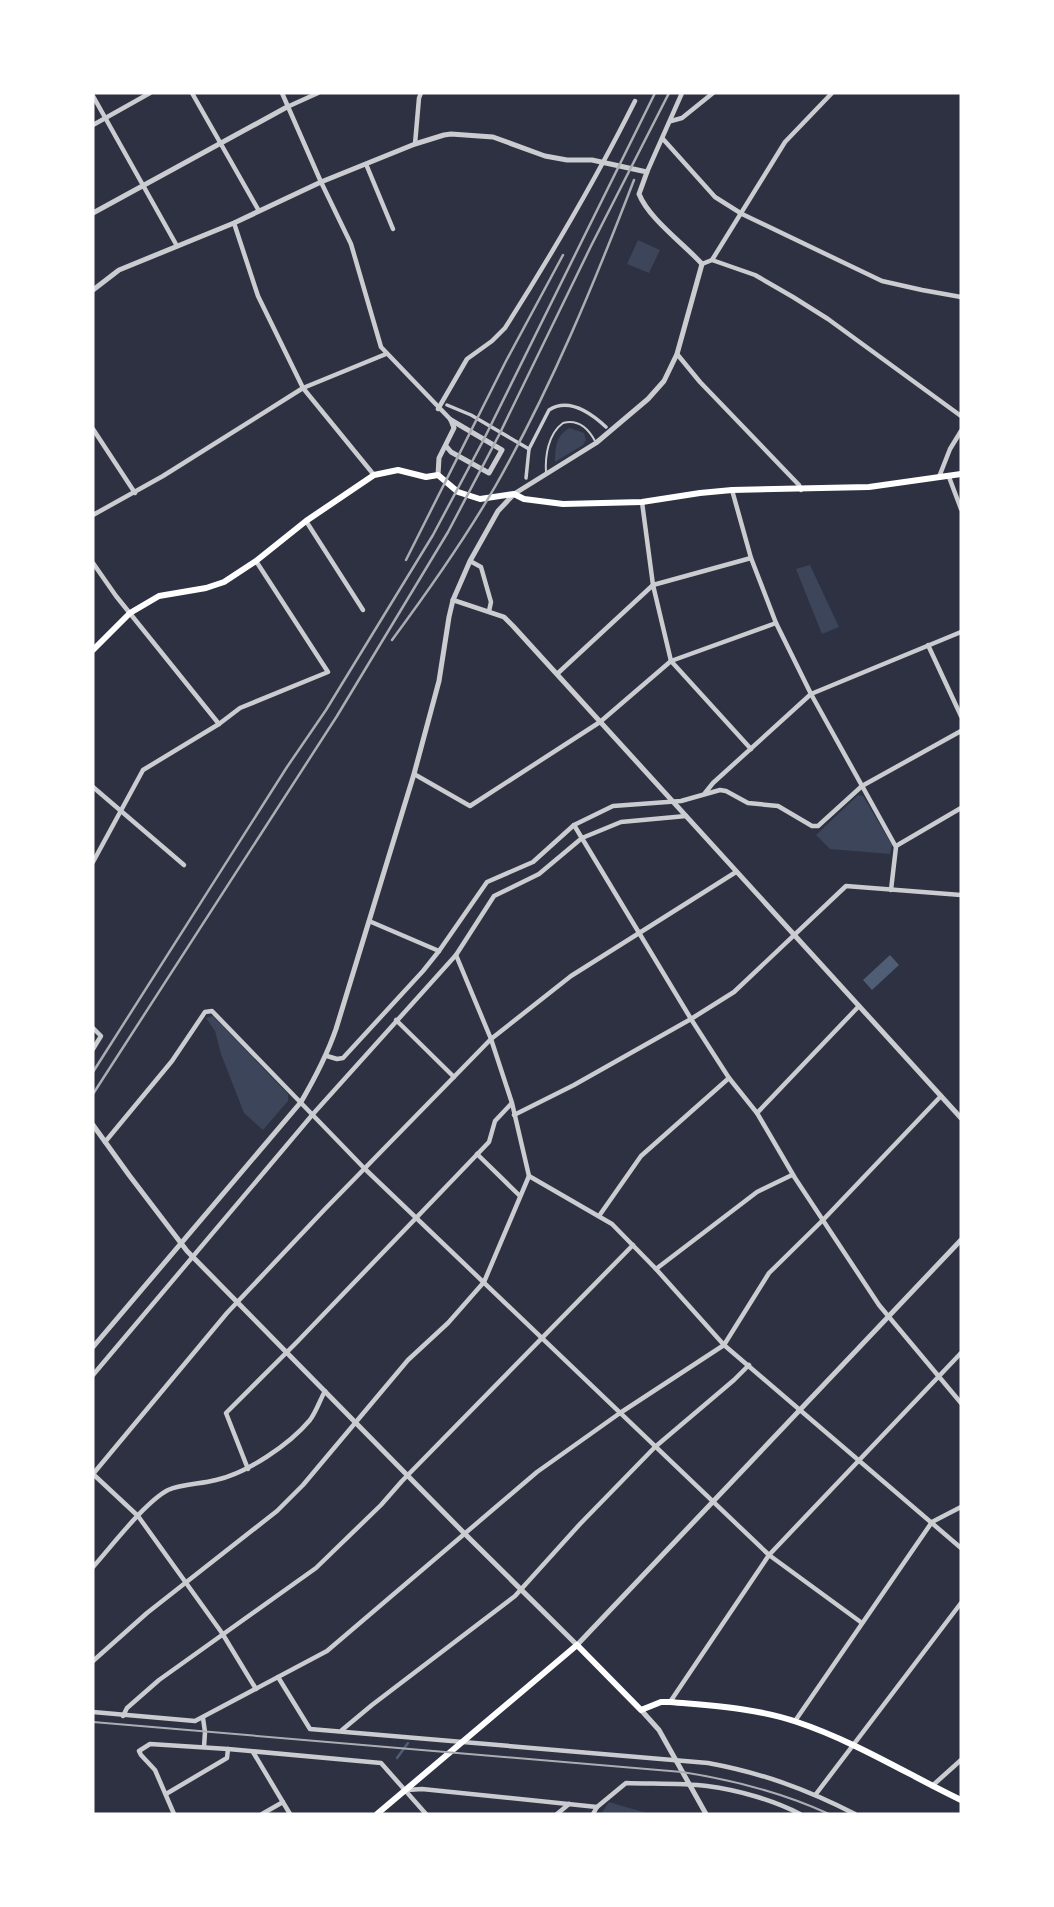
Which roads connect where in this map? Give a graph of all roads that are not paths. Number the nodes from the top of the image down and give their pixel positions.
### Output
1 (150, 93) edge
2 (192, 93) edge
3 (282, 93) edge
4 (318, 93) edge
5 (421, 93) edge
6 (682, 93) edge
7 (713, 93) edge
8 (832, 93) edge
9 (706, 95) edge
10 (93, 96) edge
11 (635, 101) dead end
12 (287, 107) junction
13 (105, 118) junction
14 (669, 121) junction
15 (93, 125) edge
16 (663, 138) junction
17 (221, 143) junction
18 (415, 144) junction
19 (604, 163) junction
20 (366, 164) junction
21 (648, 172) junction
22 (321, 182) junction
23 (142, 186) junction
24 (259, 211) junction
25 (93, 213) edge
26 (742, 214) junction
27 (234, 223) junction
28 (393, 229) dead end
29 (177, 246) junction
30 (712, 260) junction
31 (702, 264) junction
32 (95, 286) edge
33 (961, 296) edge
34 (386, 354) junction
35 (677, 354) junction
36 (303, 388) junction
37 (447, 405) dead end
38 (438, 409) junction
39 (961, 416) edge
40 (451, 421) junction
41 (606, 427) dead end
42 (93, 429) edge
43 (961, 431) edge
44 (596, 443) junction
45 (446, 446) junction
46 (530, 449) junction
47 (546, 474) junction
48 (961, 474) edge
49 (374, 475) junction
50 (438, 475) junction
51 (949, 477) junction
52 (526, 478) dead end
53 (939, 478) junction
54 (732, 490) junction
55 (801, 490) junction
56 (135, 493) junction
57 (514, 494) junction
58 (642, 502) junction
59 (961, 509) edge
60 (93, 515) edge
61 (306, 521) junction
62 (751, 558) junction
63 (256, 561) junction
64 (470, 561) junction
65 (93, 563) edge
66 (653, 585) junction
67 (453, 600) junction
68 (363, 610) dead end
69 (489, 611) junction
70 (130, 613) junction
71 (776, 623) junction
72 (961, 632) edge
73 (928, 645) junction
74 (93, 650) edge
75 (671, 661) junction
76 (558, 674) junction
77 (810, 694) junction
78 (961, 716) edge
79 (600, 722) junction
80 (219, 724) junction
81 (961, 731) edge
82 (751, 749) junction
83 (414, 774) junction
84 (862, 786) junction
85 (93, 787) edge
86 (705, 793) junction
87 (672, 802) junction
88 (961, 808) edge
89 (120, 811) junction
90 (686, 816) junction
91 (574, 825) junction
92 (582, 838) junction
93 (895, 846) junction
94 (93, 862) edge
95 (184, 866) dead end
96 (736, 872) junction
97 (891, 890) junction
98 (961, 895) edge
99 (369, 922) junction
100 (639, 934) junction
101 (795, 936) junction
102 (439, 951) junction
103 (456, 955) junction
104 (859, 1006) junction
105 (691, 1019) junction
106 (396, 1020) junction
107 (93, 1027) edge
108 (491, 1040) junction
109 (93, 1049) edge
110 (327, 1056) junction
111 (454, 1077) junction
112 (729, 1078) junction
113 (942, 1096) junction
114 (301, 1102) junction
115 (512, 1103) junction
116 (757, 1113) junction
117 (313, 1114) junction
118 (514, 1115) junction
119 (961, 1118) edge
120 (93, 1125) edge
121 (105, 1142) junction
122 (477, 1154) junction
123 (365, 1169) junction
124 (528, 1175) junction
125 (792, 1175) junction
126 (520, 1196) junction
127 (599, 1216) junction
128 (415, 1217) junction
129 (823, 1220) junction
130 (961, 1240) edge
131 (181, 1243) junction
132 (633, 1245) junction
133 (192, 1256) junction
134 (656, 1269) junction
135 (484, 1282) junction
136 (237, 1302) junction
137 (888, 1316) junction
138 (542, 1338) junction
139 (724, 1346) junction
140 (93, 1347) edge
141 (286, 1352) junction
142 (961, 1353) edge
143 (749, 1365) junction
144 (93, 1375) edge
145 (939, 1377) junction
146 (325, 1391) junction
147 (961, 1403) edge
148 (800, 1409) junction
149 (620, 1413) junction
150 (356, 1423) junction
151 (655, 1447) junction
152 (859, 1460) junction
153 (248, 1469) junction
154 (93, 1474) edge
155 (407, 1475) junction
156 (712, 1501) junction
157 (961, 1507) edge
158 (138, 1516) junction
159 (932, 1522) junction
160 (464, 1533) junction
161 (961, 1548) edge
162 (769, 1555) junction
163 (93, 1567) edge
164 (187, 1582) junction
165 (521, 1588) junction
166 (961, 1603) edge
167 (862, 1623) junction
168 (222, 1633) junction
169 (577, 1645) junction
170 (93, 1661) edge
171 (278, 1677) junction
172 (256, 1689) junction
173 (670, 1702) junction
174 (641, 1710) junction
175 (93, 1712) edge
176 (123, 1716) junction
177 (203, 1718) junction
178 (795, 1721) junction
179 (341, 1731) junction
180 (463, 1741) junction
181 (853, 1746) junction
182 (204, 1747) junction
183 (228, 1749) junction
184 (253, 1751) junction
185 (675, 1759) junction
186 (961, 1760) edge
187 (690, 1785) junction
188 (932, 1786) junction
189 (406, 1790) junction
190 (166, 1794) junction
191 (816, 1794) junction
192 (961, 1800) edge
193 (284, 1802) junction
194 (569, 1804) junction
195 (597, 1807) junction
196 (174, 1814) edge
197 (262, 1814) edge
198 (290, 1814) edge
199 (377, 1814) edge
200 (426, 1814) edge
201 (556, 1814) edge
202 (593, 1814) edge
203 (705, 1814) edge
204 (800, 1814) edge
205 (855, 1814) edge

1 - 13 street
2 - 17 street
3 - 12 street
4 - 12 street
5 - 18 street
6 - 14 street
7 - 9 street
8 - 26 street
9 - 14 street
10 - 13 street
11 - 19 street
12 - 17 street
12 - 22 street
13 - 15 street
13 - 23 street
14 - 16 street
16 - 21 street
16 - 26 street
17 - 23 street
17 - 24 street
18 - 19 street
18 - 20 street
19 - 21 street
19 - 38 street
20 - 22 street
20 - 28 street
21 - 31 street
22 - 24 street
22 - 34 street
23 - 25 street
23 - 29 street
24 - 27 street
26 - 30 street
26 - 33 street
27 - 29 street
27 - 36 street
29 - 32 street
30 - 31 street
30 - 39 street
31 - 35 street
34 - 36 street
34 - 38 street
35 - 44 street
35 - 55 street
36 - 49 street
36 - 56 street
37 - 46 street
38 - 40 street
40 - 45 street
40 - 45 street
41 - 46 street
42 - 56 street
43 - 53 street
44 - 47 street
44 - 47 lane
45 - 50 street
46 - 52 street
47 - 57 street
48 - 51 main road
49 - 50 main road
49 - 61 main road
50 - 57 main road
51 - 53 main road
51 - 59 street
53 - 55 main road
54 - 55 main road
54 - 58 main road
54 - 62 street
56 - 60 street
57 - 58 main road
57 - 64 street
58 - 66 street
61 - 63 main road
61 - 68 street
62 - 66 street
62 - 71 street
63 - 70 main road
63 - 80 street
64 - 67 street
64 - 69 street
65 - 70 street
66 - 75 street
66 - 76 street
67 - 69 street
67 - 83 street
69 - 76 street
70 - 74 main road
70 - 80 street
71 - 75 street
71 - 77 street
72 - 73 street
73 - 77 street
73 - 78 street
75 - 79 street
75 - 82 street
76 - 79 street
77 - 82 street
77 - 84 street
79 - 83 street
79 - 87 street
80 - 89 street
81 - 84 street
82 - 86 street
83 - 99 street
84 - 86 street
84 - 93 street
85 - 89 street
86 - 87 street
87 - 90 street
87 - 91 street
88 - 93 street
89 - 94 street
89 - 95 street
90 - 92 street
90 - 96 street
91 - 92 street
91 - 102 street
92 - 100 street
92 - 103 street
93 - 97 street
96 - 100 street
96 - 101 street
97 - 98 street
97 - 101 street
99 - 102 street
99 - 110 street
100 - 105 street
100 - 108 street
101 - 104 street
101 - 105 street
102 - 110 street
103 - 106 street
103 - 108 street
104 - 113 street
104 - 116 street
105 - 112 street
105 - 118 street
106 - 111 street
106 - 117 street
107 - 109 street
108 - 111 street
108 - 115 street
110 - 114 street
111 - 123 street
112 - 116 street
112 - 127 street
113 - 119 street
113 - 129 street
114 - 117 street
114 - 121 street
114 - 131 street
115 - 118 street
115 - 122 street
116 - 125 street
117 - 123 street
117 - 133 street
118 - 124 street
120 - 121 street
121 - 131 street
122 - 126 street
122 - 128 street
123 - 128 street
123 - 136 street
124 - 126 street
124 - 127 street
125 - 129 street
125 - 134 street
126 - 135 street
127 - 132 street
128 - 135 street
128 - 141 street
129 - 137 street
129 - 139 street
130 - 137 street
131 - 133 street
131 - 140 street
132 - 134 street
132 - 138 street
133 - 136 street
133 - 144 street
134 - 139 street
135 - 138 street
135 - 150 street
136 - 141 street
136 - 154 street
137 - 145 street
137 - 148 street
138 - 149 street
138 - 155 street
139 - 143 street
139 - 149 street
141 - 146 street
141 - 153 street
142 - 145 street
143 - 148 street
143 - 151 street
145 - 147 street
145 - 152 street
146 - 150 street
146 - 153 street
148 - 152 street
148 - 156 street
149 - 151 street
149 - 160 street
150 - 155 street
150 - 164 street
151 - 156 street
151 - 165 street
152 - 159 street
152 - 162 street
153 - 158 street
154 - 158 street
155 - 160 street
155 - 168 street
156 - 162 street
156 - 169 street
157 - 159 street
158 - 163 street
158 - 164 street
159 - 161 street
159 - 167 street
160 - 165 street
160 - 171 street
162 - 167 street
162 - 173 street
164 - 168 street
164 - 170 street
165 - 169 street
165 - 179 street
166 - 181 street
167 - 178 street
168 - 172 street
168 - 176 street
169 - 174 main road
169 - 180 main road
171 - 172 street
171 - 179 street
172 - 177 street
173 - 174 main road
173 - 178 main road
174 - 185 street
175 - 176 street
176 - 177 street
177 - 182 street
178 - 181 main road
179 - 180 street
180 - 185 street
180 - 189 main road
181 - 188 main road
181 - 191 street
182 - 183 street
182 - 190 street
183 - 184 street
183 - 190 street
184 - 189 street
184 - 193 street
185 - 187 street
185 - 191 street
186 - 188 street
187 - 195 street
187 - 203 street
187 - 204 street
188 - 192 main road
189 - 194 street
189 - 199 main road
189 - 200 street
190 - 196 street
191 - 205 street
193 - 197 street
193 - 198 street
194 - 195 street
194 - 201 street
195 - 202 street

